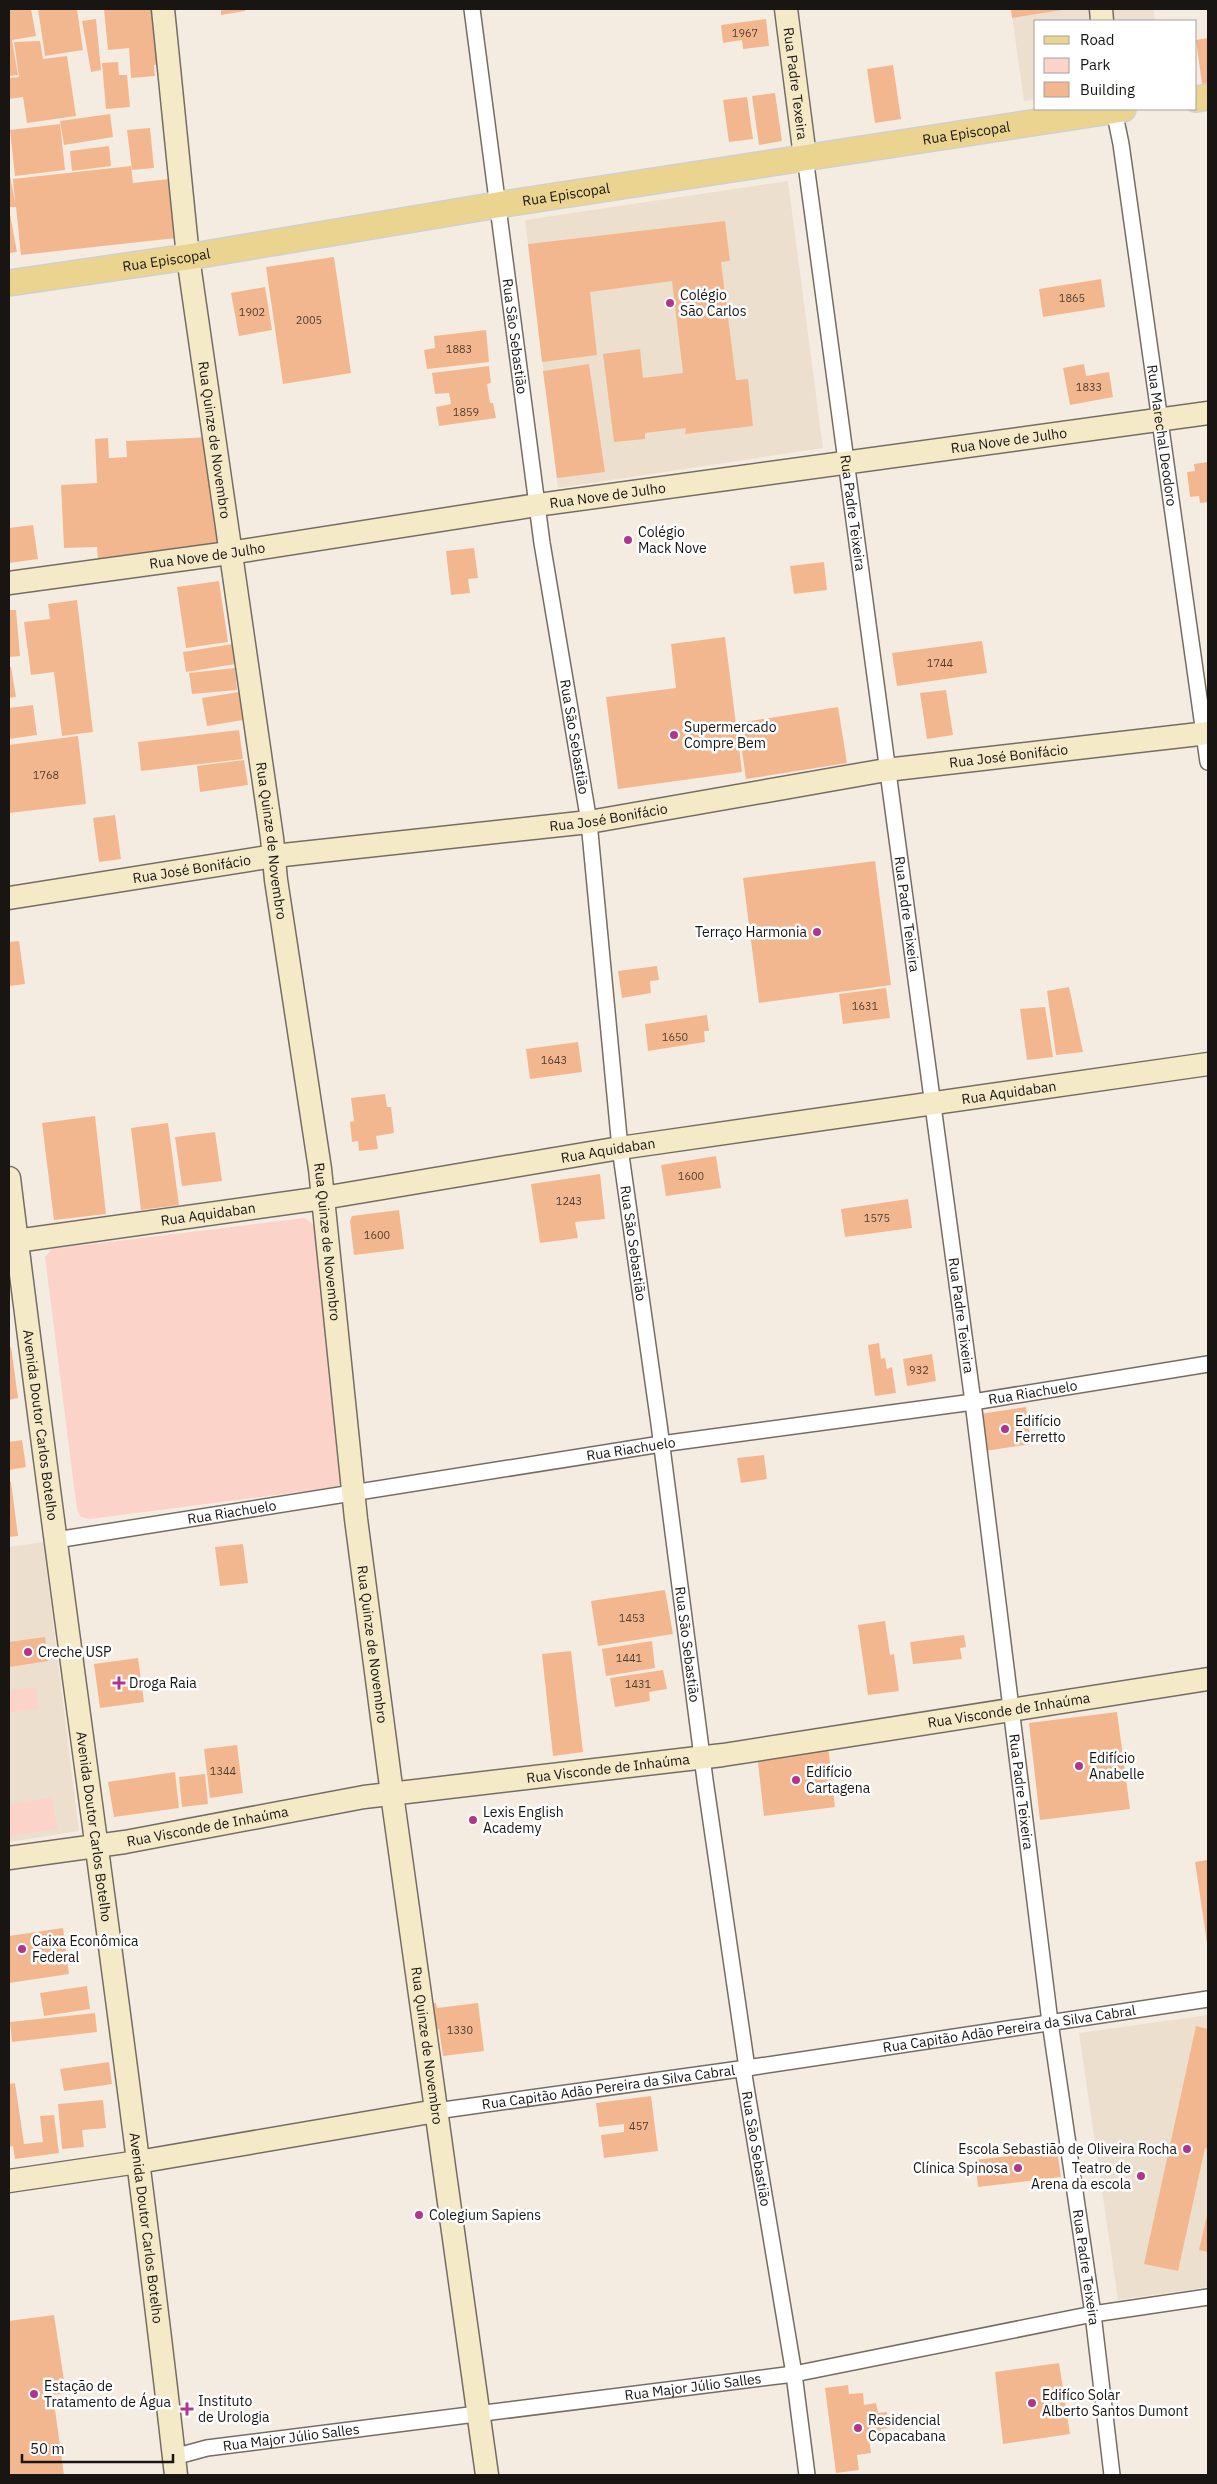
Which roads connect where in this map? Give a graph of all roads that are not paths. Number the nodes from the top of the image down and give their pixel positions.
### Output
1 (163, 9) edge
2 (472, 9) edge
3 (786, 9) edge
4 (1112, 110) edge
5 (1117, 110) edge
6 (804, 157) junction
7 (497, 205) junction
8 (188, 257) junction
9 (9, 283) edge
10 (1208, 413) edge
11 (1159, 420) junction
12 (845, 462) junction
13 (537, 505) junction
14 (230, 553) junction
15 (9, 583) edge
16 (1206, 733) edge
17 (1208, 762) edge
18 (886, 770) junction
19 (589, 822) junction
20 (274, 856) junction
21 (9, 898) edge
22 (1208, 1064) edge
23 (931, 1105) junction
24 (620, 1148) junction
25 (9, 1178) edge
26 (324, 1198) junction
27 (13, 1242) edge
28 (1208, 1364) edge
29 (973, 1402) junction
30 (661, 1444) junction
31 (353, 1494) junction
32 (56, 1540) junction
33 (1208, 1679) edge
34 (1012, 1711) junction
35 (702, 1757) junction
36 (392, 1794) junction
37 (96, 1846) junction
38 (9, 1858) edge
39 (1208, 1999) edge
40 (1050, 2022) junction
41 (747, 2068) junction
42 (436, 2111) junction
43 (138, 2162) junction
44 (9, 2181) edge
45 (1208, 2297) edge
46 (1092, 2314) junction
47 (794, 2374) junction
48 (479, 2415) junction
49 (175, 2466) edge
50 (486, 2475) edge
51 (808, 2475) edge
52 (1112, 2475) edge

1 - 8 main road, Rua Quinze de Novembro
2 - 7 street, Rua São Sebastião
3 - 6 main road, Rua Padre Texeira
4 - 6 main road, Rua Episcopal
5 - 11 street, Rua Marechal Deodoro
6 - 7 main road, Rua Episcopal
6 - 12 street, Rua Padre Teixeira
7 - 8 main road, Rua Episcopal
7 - 13 street, Rua São Sebastião
8 - 9 main road, Rua Episcopal
8 - 14 main road, Rua Quinze de Novembro
10 - 11 main road, Rua Nove de Julho
11 - 12 main road, Rua Nove de Julho
11 - 16 street, Rua Marechal Deodoro
12 - 13 main road, Rua Nove de Julho
12 - 18 street, Rua Padre Teixeira
13 - 14 main road, Rua Nove de Julho
13 - 19 street, Rua São Sebastião
14 - 15 main road, Rua Nove de Julho
14 - 20 main road, Rua Quinze de Novembro
16 - 17 street, Rua Marechal Deodoro
16 - 18 main road, Rua José Bonifácio
18 - 19 main road, Rua José Bonifácio
18 - 23 street, Rua Padre Teixeira
19 - 20 main road, Rua José Bonifácio
19 - 24 street, Rua São Sebastião
20 - 21 main road, Rua José Bonifácio
20 - 26 main road, Rua Quinze de Novembro
22 - 23 main road, Rua Aquidaban
23 - 24 main road, Rua Aquidaban
23 - 29 street, Rua Padre Teixeira
24 - 26 main road, Rua Aquidaban
24 - 30 street, Rua São Sebastião
25 - 27 main road, Avenida Doutor Carlos Botelho
26 - 27 main road, Rua Aquidaban
26 - 31 main road, Rua Quinze de Novembro
27 - 32 main road, Avenida Doutor Carlos Botelho
28 - 29 street, Rua Riachuelo
29 - 30 street, Rua Riachuelo
29 - 34 street, Rua Padre Teixeira
30 - 31 street, Rua Riachuelo
30 - 35 street, Rua São Sebastião
31 - 32 street, Rua Riachuelo
31 - 36 main road, Rua Quinze de Novembro
32 - 37 main road, Avenida Doutor Carlos Botelho
33 - 34 main road, Rua Visconde de Inhaúma
34 - 35 main road, Rua Visconde de Inhaúma
34 - 40 street, Rua Padre Teixeira
35 - 36 main road, Rua Visconde de Inhaúma
35 - 41 street, Rua São Sebastião
36 - 37 main road, Rua Visconde de Inhaúma
36 - 42 main road, Rua Quinze de Novembro
37 - 38 main road, Rua Visconde de Inhaúma
37 - 43 main road, Avenida Doutor Carlos Botelho
39 - 40 street, Rua Capitão Adão Pereira da Silva Cabral
40 - 41 street, Rua Capitão Adão Pereira da Silva Cabral
40 - 46 street, Rua Padre Teixeira
41 - 42 street, Rua Capitão Adão Pereira da Silva Cabral
41 - 47 street, Rua São Sebastião
42 - 43 main road, Rua Capitão Adão Pereira da Silva Cabral
42 - 48 main road, Rua Quinze de Novembro
43 - 44 main road, Rua Capitão Adão Pereira da Silva Cabral
43 - 49 main road, Avenida Doutor Carlos Botelho
45 - 46 street, Rua Major Júlio Salles
46 - 47 street, Rua Major Júlio Salles
46 - 52 street, Rua Padre Teixeira
47 - 48 street, Rua Major Júlio Salles
47 - 51 street, Rua São Sebastião
48 - 49 street, Rua Major Júlio Salles
48 - 50 main road, Rua Quinze de Novembro

